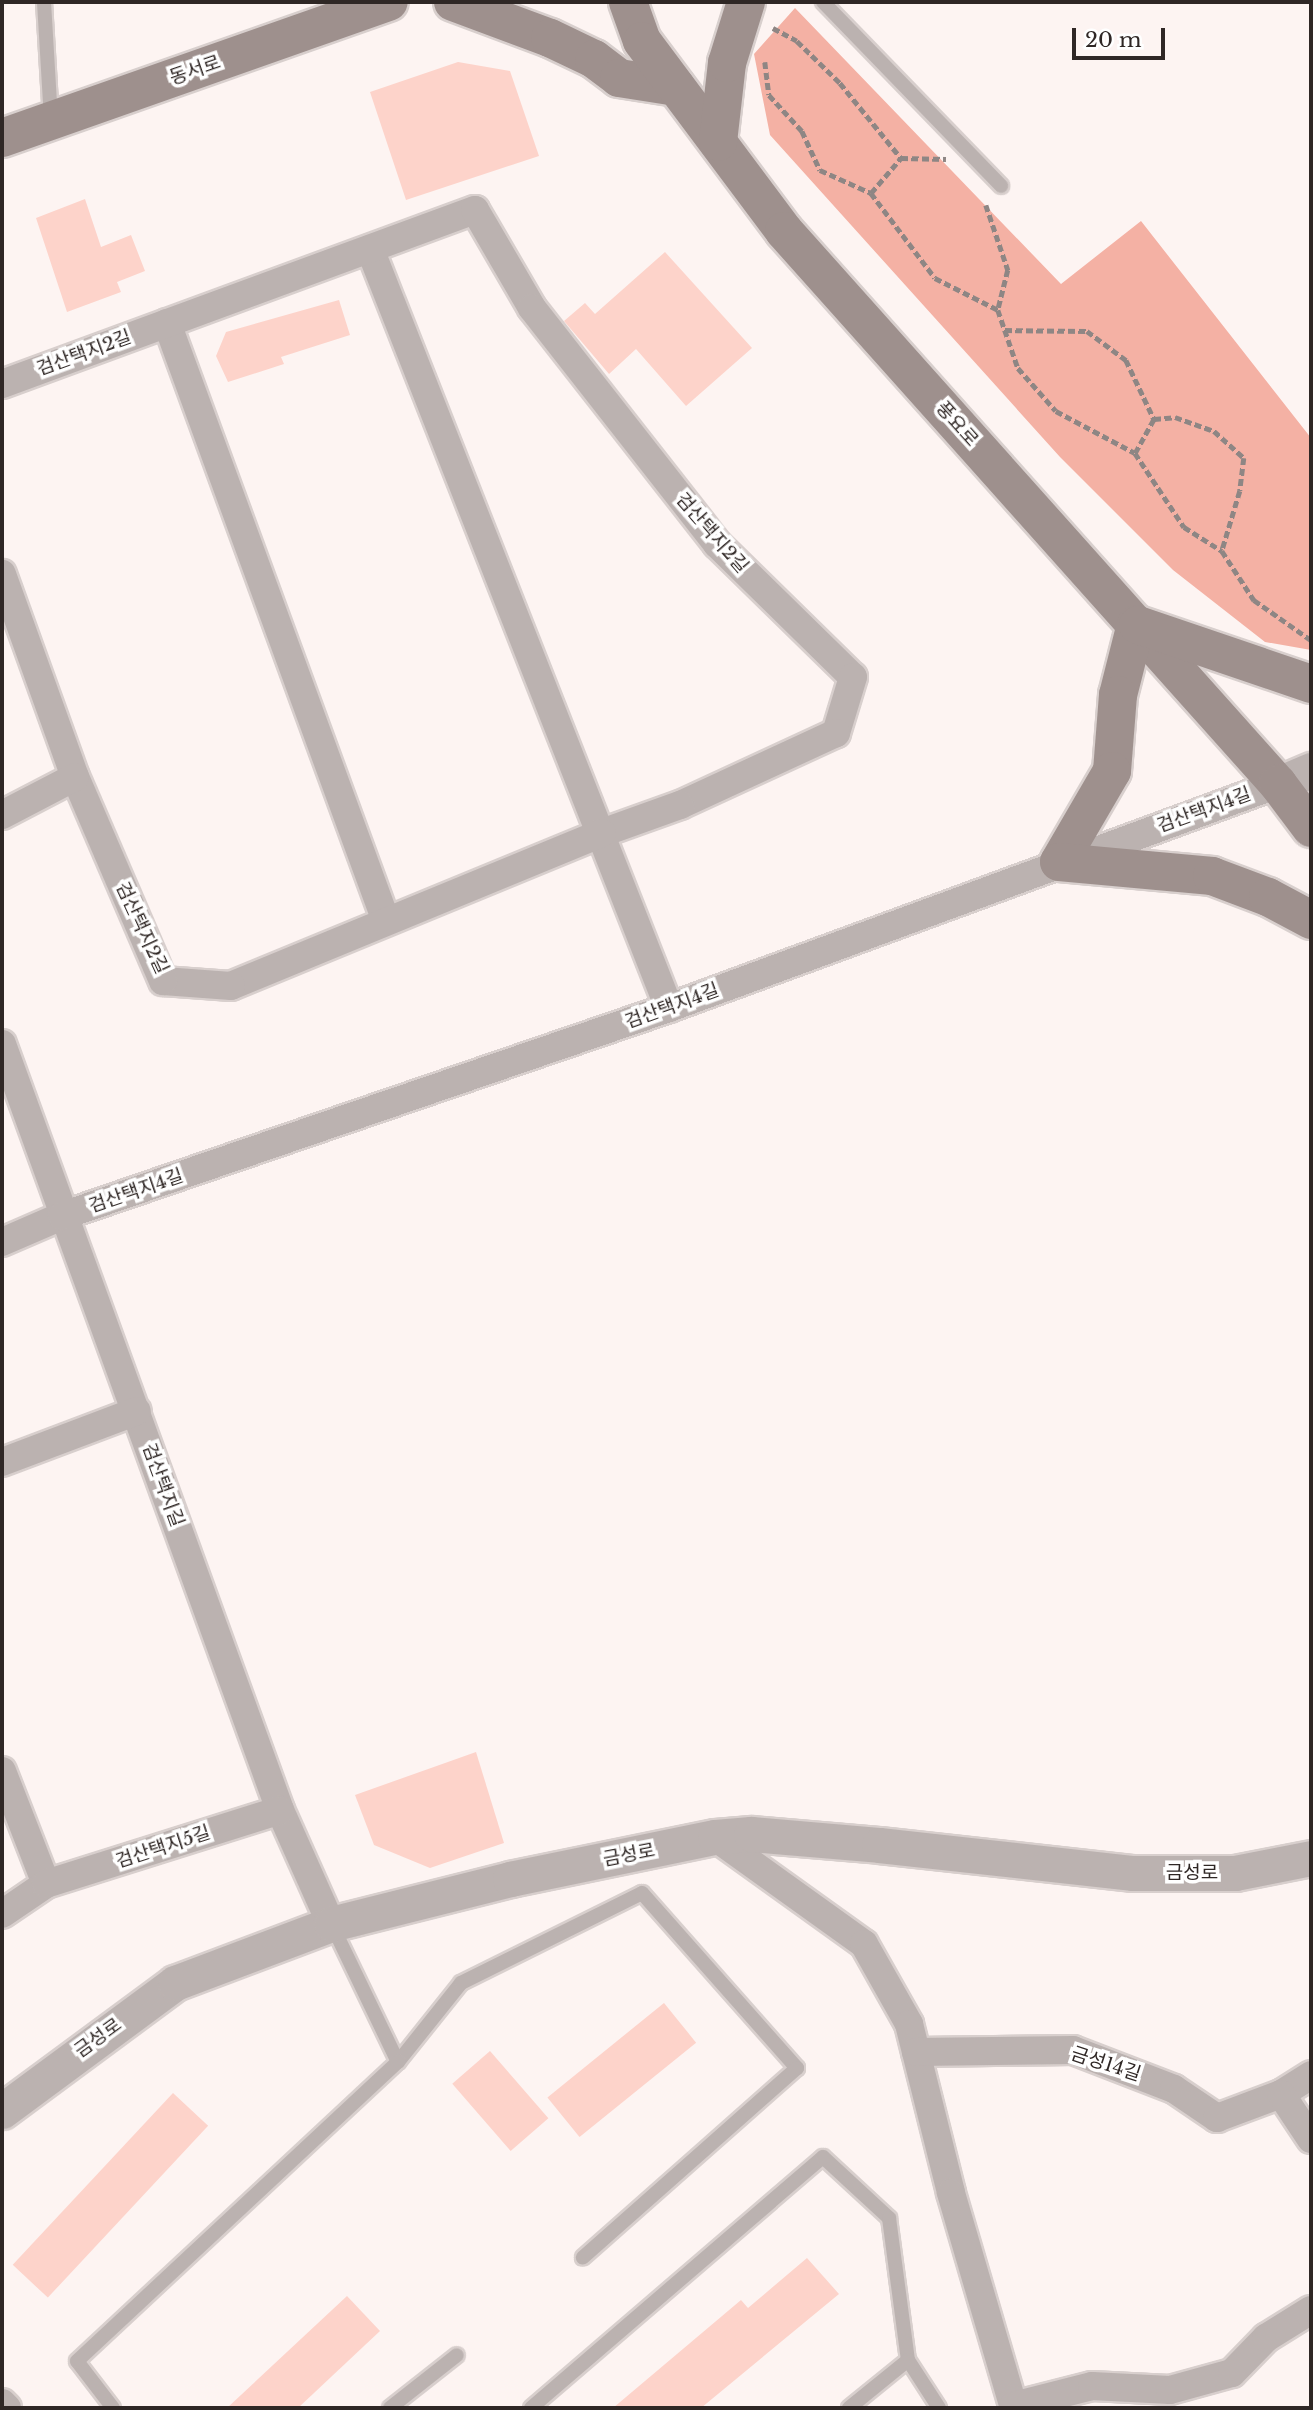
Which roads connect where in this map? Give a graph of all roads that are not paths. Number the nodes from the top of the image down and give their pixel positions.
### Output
1 (44, 2) edge
2 (389, 2) edge
3 (453, 2) edge
4 (628, 2) edge
5 (746, 2) edge
6 (823, 2) edge
7 (676, 87) junction
8 (51, 121) junction
9 (2, 138) edge
10 (718, 142) junction
11 (1001, 186) dead end
12 (369, 249) junction
13 (167, 323) junction
14 (2, 384) edge
15 (2, 574) edge
16 (1136, 624) junction
17 (1311, 684) edge
18 (75, 777) junction
19 (1294, 777) edge
20 (2, 815) edge
21 (1311, 828) edge
22 (602, 832) junction
23 (1059, 862) junction
24 (1311, 920) edge
25 (386, 921) junction
26 (669, 1008) junction
27 (5, 1061) edge
28 (62, 1216) junction
29 (2, 1241) edge
30 (136, 1411) junction
31 (2, 1462) edge
32 (2, 1771) edge
33 (280, 1810) junction
34 (715, 1838) junction
35 (1311, 1858) edge
36 (46, 1884) junction
37 (2, 1914) edge
38 (331, 1924) junction
39 (916, 2052) junction
40 (398, 2062) junction
41 (1311, 2075) edge
42 (1281, 2094) junction
43 (2, 2111) edge
44 (1311, 2138) edge
45 (583, 2257) dead end
46 (1311, 2310) edge
47 (457, 2355) dead end
48 (908, 2360) junction
49 (2, 2403) edge
50 (1014, 2407) edge
51 (7, 2408) edge
52 (113, 2408) edge
53 (390, 2408) edge
54 (531, 2408) edge
55 (849, 2408) edge
56 (939, 2408) edge

1 - 8 lane
2 - 8 main road, 동서로
3 - 7 main road
4 - 7 main road, 풍요로
5 - 10 main road
6 - 11 lane
7 - 10 main road, 풍요로
8 - 9 main road, 동서로
10 - 16 main road, 풍요로
12 - 13 street, 검산택지2길
12 - 22 street
12 - 22 street, 검산택지2길
13 - 14 street, 검산택지2길
13 - 25 street
15 - 18 street, 검산택지2길
16 - 17 main road
16 - 19 main road, 풍요로
16 - 23 main road
18 - 20 street
18 - 25 street, 검산택지2길
19 - 21 main road, 풍요로
19 - 23 street, 검산택지4길
22 - 25 street, 검산택지2길
22 - 26 street
23 - 24 main road
23 - 26 street, 검산택지4길
26 - 28 street, 검산택지4길
27 - 28 street, 검산택지길
28 - 29 street, 검산택지4길
28 - 30 street, 검산택지길
30 - 31 street
30 - 33 street, 검산택지길
32 - 36 street
33 - 36 street, 검산택지5길
33 - 38 street, 검산택지길
34 - 35 street, 금성로
34 - 38 street, 금성로
34 - 39 street
36 - 37 street, 검산택지5길
38 - 40 lane
38 - 43 street, 금성로
39 - 42 street, 금성14길
39 - 50 street
40 - 45 lane
40 - 52 lane
41 - 42 street
42 - 44 street
46 - 50 street
47 - 53 lane
48 - 54 lane
48 - 55 lane
48 - 56 lane
49 - 51 street

